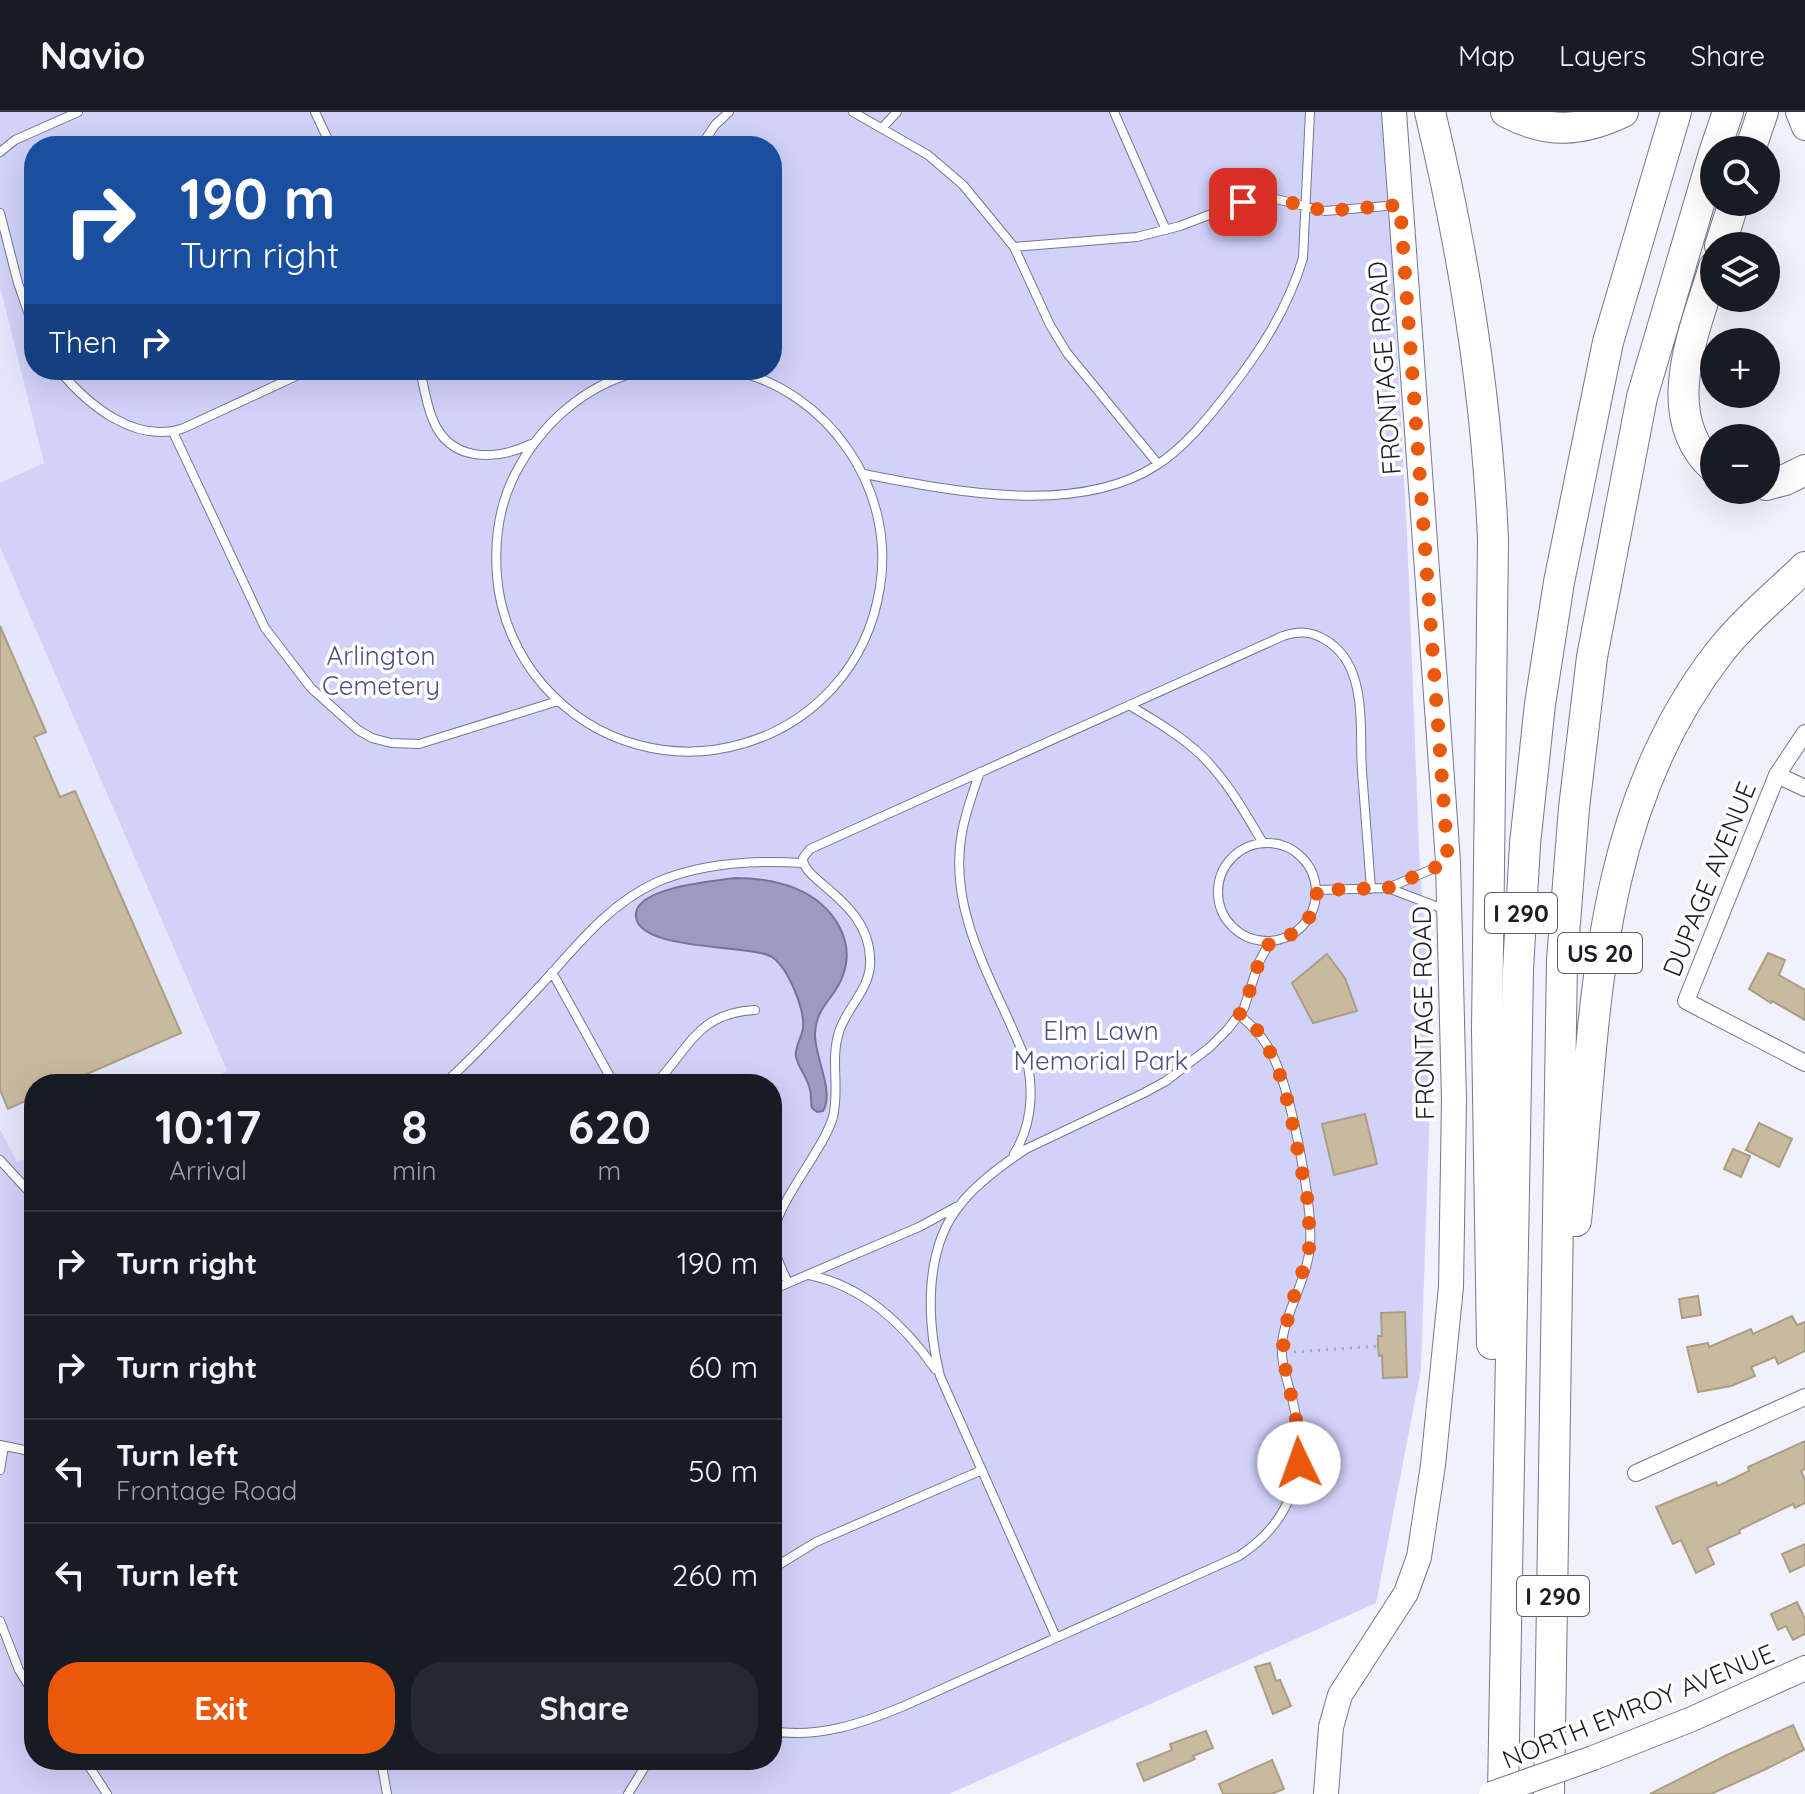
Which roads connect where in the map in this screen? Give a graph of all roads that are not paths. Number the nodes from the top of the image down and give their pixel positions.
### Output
1 (78, 112) edge
2 (315, 112) edge
3 (729, 112) edge
4 (853, 112) edge
5 (897, 112) edge
6 (1114, 112) edge
7 (1310, 112) edge
8 (1394, 112) edge
9 (1430, 112) edge
10 (1506, 112) edge
11 (1623, 112) edge
12 (1676, 112) edge
13 (1728, 112) edge
14 (1763, 112) edge
15 (1799, 112) edge
16 (1805, 127) edge
17 (882, 128) junction
18 (326, 136) edge
19 (708, 136) edge
20 (1719, 136) edge
21 (1755, 136) edge
22 (0, 152) edge
23 (1700, 199) edge
24 (1400, 205) junction
25 (1304, 207) junction
26 (0, 213) edge
27 (1166, 230) junction
28 (1014, 247) junction
29 (24, 300) edge
30 (1702, 312) edge
31 (69, 380) edge
32 (287, 380) edge
33 (423, 380) edge
34 (616, 380) edge
35 (768, 380) edge
36 (173, 432) junction
37 (533, 443) junction
38 (1700, 455) edge
39 (1158, 464) junction
40 (1805, 470) edge
41 (864, 474) junction
42 (1780, 481) edge
43 (1805, 567) edge
44 (558, 701) junction
45 (1129, 705) junction
46 (1805, 733) edge
47 (980, 772) junction
48 (1777, 775) junction
49 (1805, 788) edge
50 (1263, 843) junction
51 (1448, 862) junction
52 (802, 863) junction
53 (1388, 888) junction
54 (1371, 889) junction
55 (1317, 890) junction
56 (1449, 911) junction
57 (1270, 942) junction
58 (552, 972) junction
59 (755, 1010) dead end
60 (1239, 1015) junction
61 (1805, 1063) edge
62 (454, 1074) edge
63 (608, 1074) edge
64 (663, 1074) edge
65 (1012, 1158) junction
66 (0, 1160) edge
67 (24, 1186) edge
68 (960, 1204) junction
69 (782, 1212) edge
70 (782, 1269) edge
71 (809, 1275) junction
72 (788, 1283) junction
73 (782, 1286) edge
74 (940, 1376) junction
75 (1805, 1397) edge
76 (1557, 1398) junction
77 (2, 1445) edge
78 (24, 1450) edge
79 (0, 1470) edge
80 (982, 1470) junction
81 (1636, 1473) dead end
82 (782, 1563) edge
83 (0, 1621) edge
84 (1056, 1637) junction
85 (1805, 1668) edge
86 (24, 1678) edge
87 (782, 1731) edge
88 (1506, 1731) junction
89 (91, 1770) edge
90 (383, 1770) edge
91 (643, 1770) edge
92 (107, 1794) edge
93 (387, 1794) edge
94 (628, 1794) edge
95 (1326, 1794) edge
96 (1491, 1794) edge
97 (1503, 1794) edge
98 (1549, 1794) edge

1 - 22 lane
2 - 18 lane
3 - 19 lane
4 - 17 lane
5 - 17 lane
6 - 27 lane
7 - 25 lane
8 - 24 street, FRONTAGE ROAD
9 - 88 highway
10 - 11 highway
12 - 88 highway, I 290
13 - 20 highway, I 290
14 - 21 highway
15 - 16 main road
17 - 28 lane
23 - 76 highway, I 290
24 - 25 lane
24 - 51 street, FRONTAGE ROAD
25 - 27 lane
25 - 39 lane
26 - 29 lane
27 - 28 lane
28 - 39 lane
30 - 38 highway
31 - 36 lane
32 - 36 lane
33 - 37 lane
34 - 37 lane
35 - 41 lane
36 - 44 lane
37 - 44 lane
39 - 41 lane
40 - 42 highway
41 - 44 lane
43 - 76 highway, US 20
45 - 47 lane
45 - 50 lane
45 - 54 lane
46 - 48 street, DUPAGE AVENUE
47 - 52 lane
47 - 65 lane
48 - 49 street
48 - 61 street, DUPAGE AVENUE
50 - 55 lane
50 - 57 lane
51 - 53 lane
51 - 56 street, FRONTAGE ROAD
52 - 58 lane
52 - 69 lane
53 - 54 lane
53 - 56 lane
54 - 55 lane
55 - 57 lane
56 - 95 street, FRONTAGE ROAD
57 - 60 lane
58 - 62 lane
58 - 63 lane
59 - 64 lane
60 - 65 lane
60 - 84 lane
65 - 68 lane
66 - 67 lane
68 - 71 lane
68 - 74 lane
70 - 72 lane
71 - 72 lane
71 - 74 lane
72 - 73 lane
74 - 80 lane
75 - 81 street
76 - 98 highway, I 290
77 - 78 lane
77 - 79 lane
80 - 82 lane
80 - 84 lane
83 - 86 lane
84 - 87 lane
85 - 96 street, NORTH EMROY AVENUE, bridge
88 - 97 highway, I 290
89 - 92 lane
90 - 93 lane
91 - 94 lane

